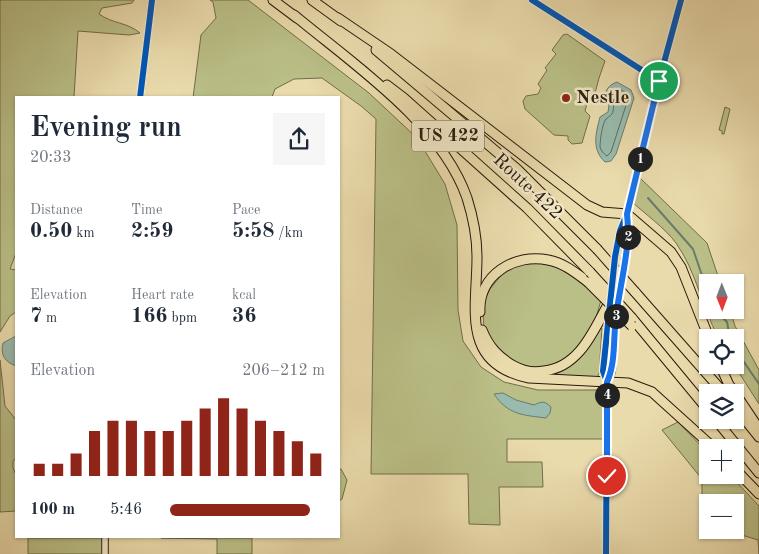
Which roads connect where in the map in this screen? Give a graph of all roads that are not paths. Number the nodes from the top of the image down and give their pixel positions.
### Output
1 (152, 0) edge
2 (273, 0) edge
3 (312, 0) edge
4 (532, 0) edge
5 (681, 0) edge
6 (294, 15) junction
7 (338, 18) junction
8 (659, 81) junction
9 (140, 96) edge
10 (627, 214) junction
11 (611, 299) junction
12 (632, 322) junction
13 (705, 329) edge
14 (607, 382) junction
15 (716, 384) edge
16 (699, 399) edge
17 (744, 406) edge
18 (744, 418) edge
19 (723, 429) edge
20 (759, 429) edge
21 (759, 437) edge
22 (704, 439) edge
23 (759, 473) edge
24 (744, 478) edge
25 (759, 494) edge
26 (105, 538) edge
27 (105, 554) edge
28 (606, 554) edge

1 - 9 street
2 - 6 highway, Route 422 / US 422
3 - 7 highway, Route 422 / US 422
4 - 8 street
5 - 8 street
6 - 12 highway, Route 422 / US 422, bridge
6 - 14 highway
7 - 10 highway
7 - 15 highway, Route 422 / US 422, bridge
8 - 10 street
10 - 11 street
10 - 13 highway
10 - 14 street
11 - 12 highway, bridge
11 - 14 street
12 - 16 highway
14 - 22 highway
14 - 28 street
17 - 20 highway
18 - 21 highway
19 - 23 highway
24 - 25 highway
26 - 27 street

